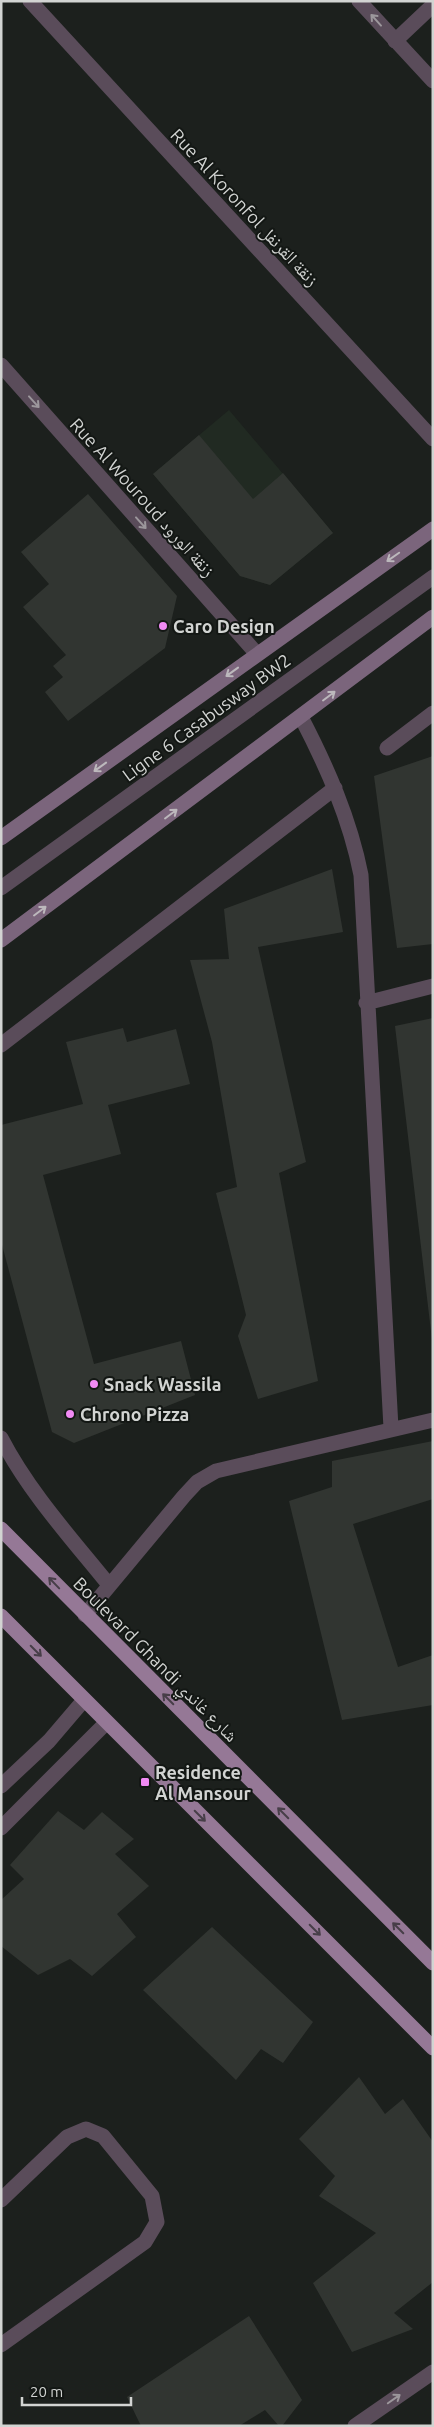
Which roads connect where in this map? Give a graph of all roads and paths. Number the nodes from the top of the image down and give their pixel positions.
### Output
1 (30, 1) edge
2 (359, 1) edge
3 (433, 5) edge
4 (395, 41) junction
5 (433, 81) edge
6 (1, 365) edge
7 (433, 439) edge
8 (433, 529) edge
9 (433, 576) edge
10 (433, 617) edge
11 (258, 654) junction
12 (433, 712) edge
13 (301, 717) junction
14 (386, 748) dead end
15 (335, 788) junction
16 (1, 838) edge
17 (1, 888) edge
18 (1, 940) edge
19 (433, 986) edge
20 (366, 1003) junction
21 (1, 1045) edge
22 (433, 1420) edge
23 (391, 1428) junction
24 (1, 1438) edge
25 (1, 1529) edge
26 (110, 1585) junction
27 (85, 1615) junction
28 (1, 1616) edge
29 (84, 1700) junction
30 (106, 1722) junction
31 (1, 1786) edge
32 (1, 1828) edge
33 (433, 1963) edge
34 (433, 2048) edge
35 (1, 2200) edge
36 (1, 2344) edge
37 (433, 2372) edge
38 (355, 2426) edge

1 - 7 street, Rue Al Koronfol زنقة القرنفل
4 -> 2 street
3 - 4 street
4 - 5 street
6 -> 11 street, Rue Al Wouroud زنقة الورود
8 -> 11 main road
9 - 17 street, Ligne 6 Casabusway BW2
13 -> 10 main road
11 -> 16 main road
12 - 14 street
13 - 15 street
18 -> 13 main road
15 - 20 street
15 - 21 street
19 - 20 street
20 - 23 street
22 - 23 street
23 - 26 street
24 - 26 street
27 -> 25 main road, Boulevard Ghandi شارع غاندي
26 - 27 street
33 -> 27 main road, Boulevard Ghandi شارع غاندي
28 -> 29 main road
29 - 30 main road
29 - 31 street
30 - 32 street
30 -> 34 main road
35 - 36 street
38 -> 37 street

